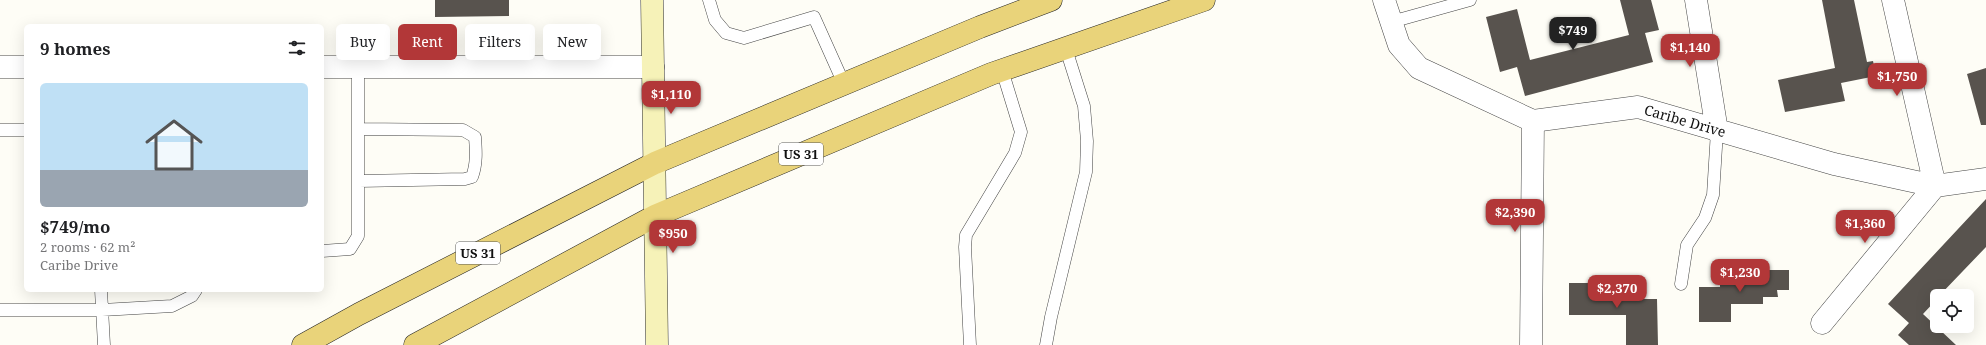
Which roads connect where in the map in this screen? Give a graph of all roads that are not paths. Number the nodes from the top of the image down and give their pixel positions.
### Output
1 (652, 0) edge
2 (709, 0) edge
3 (1051, 0) edge
4 (1204, 0) edge
5 (1384, 0) edge
6 (1470, 0) edge
7 (1696, 0) edge
8 (1893, 0) edge
9 (1391, 22) junction
10 (1066, 49) junction
11 (0, 67) edge
12 (24, 67) edge
13 (324, 67) edge
14 (358, 67) junction
15 (653, 67) junction
16 (1002, 70) junction
17 (844, 84) junction
18 (1533, 121) junction
19 (359, 129) junction
20 (0, 130) edge
21 (24, 130) edge
22 (1717, 131) junction
23 (655, 164) junction
24 (1986, 179) edge
25 (359, 181) junction
26 (1935, 186) junction
27 (655, 216) junction
28 (324, 251) edge
29 (1681, 284) dead end
30 (101, 292) edge
31 (195, 292) edge
32 (0, 310) edge
33 (102, 310) junction
34 (1822, 323) dead end
35 (104, 345) edge
36 (303, 345) edge
37 (415, 345) edge
38 (656, 345) edge
39 (970, 345) edge
40 (1046, 345) edge
41 (1531, 345) edge

1 - 15 main road
2 - 17 lane
3 - 17 main road, US 31
4 - 10 main road, US 31
5 - 9 street
6 - 9 lane
7 - 22 street
8 - 26 street
9 - 18 street
10 - 16 main road, US 31
10 - 40 lane
11 - 12 street
13 - 14 street
14 - 15 street
14 - 19 lane
15 - 23 main road
16 - 27 main road, US 31
16 - 39 lane
17 - 23 main road, US 31
18 - 22 street, Caribe Drive
18 - 41 street
19 - 25 lane
19 - 25 lane
20 - 21 lane
22 - 26 street, Caribe Drive
22 - 29 lane
23 - 27 main road
23 - 36 main road, US 31
24 - 26 street, Caribe Drive
25 - 28 lane
26 - 34 street
27 - 37 main road, US 31
27 - 38 main road
30 - 33 lane
31 - 33 lane
32 - 33 lane
33 - 35 lane

